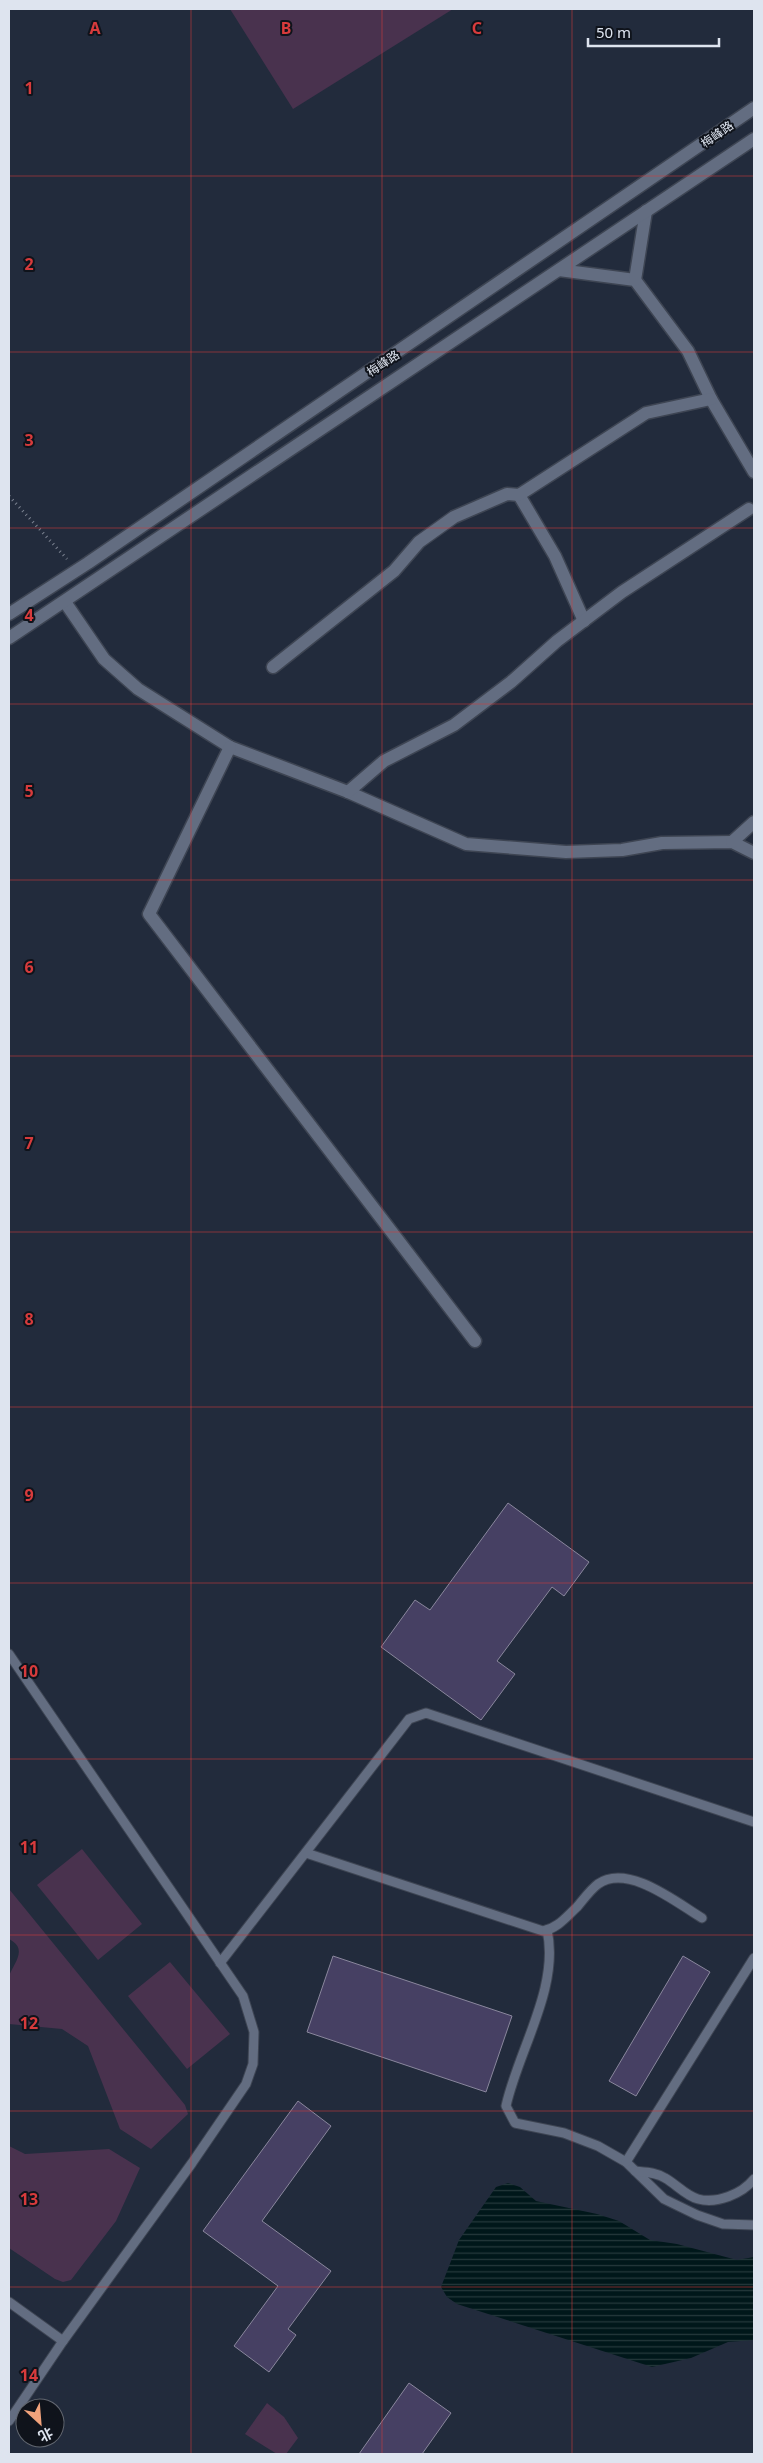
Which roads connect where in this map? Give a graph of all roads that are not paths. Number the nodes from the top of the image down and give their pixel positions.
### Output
1 (754, 108) edge
2 (754, 139) edge
3 (646, 211) junction
4 (560, 270) junction
5 (635, 280) junction
6 (711, 399) junction
7 (754, 472) edge
8 (519, 495) junction
9 (749, 509) dead end
10 (65, 602) junction
11 (9, 614) edge
12 (584, 621) junction
13 (9, 638) edge
14 (273, 667) dead end
15 (230, 747) junction
16 (348, 792) junction
17 (754, 822) edge
18 (732, 842) junction
19 (754, 853) edge
20 (475, 1341) dead end
21 (9, 1654) edge
22 (754, 1822) edge
23 (306, 1853) junction
24 (702, 1918) dead end
25 (547, 1930) junction
26 (754, 1958) edge
27 (220, 1964) junction
28 (626, 2162) junction
29 (635, 2171) junction
30 (753, 2181) edge
31 (754, 2225) edge
32 (9, 2302) edge
33 (63, 2341) junction
34 (9, 2421) edge

1 - 11 street, 梅峰路
2 - 3 street, 梅峰路
3 - 4 street, 梅峰路
3 - 5 street
4 - 5 street
4 - 10 street, 梅峰路
5 - 6 street
6 - 7 street
6 - 8 street
8 - 12 street
8 - 14 street
9 - 12 street
10 - 13 street, 梅峰路
10 - 15 street
12 - 16 street
15 - 16 street
15 - 20 street
16 - 18 street
17 - 18 street
18 - 19 street
21 - 27 lane
22 - 23 lane
23 - 25 lane
23 - 27 lane
24 - 25 lane
25 - 28 lane
26 - 28 lane
27 - 33 lane
28 - 29 lane
29 - 30 lane
29 - 31 lane
32 - 33 lane
33 - 34 lane

